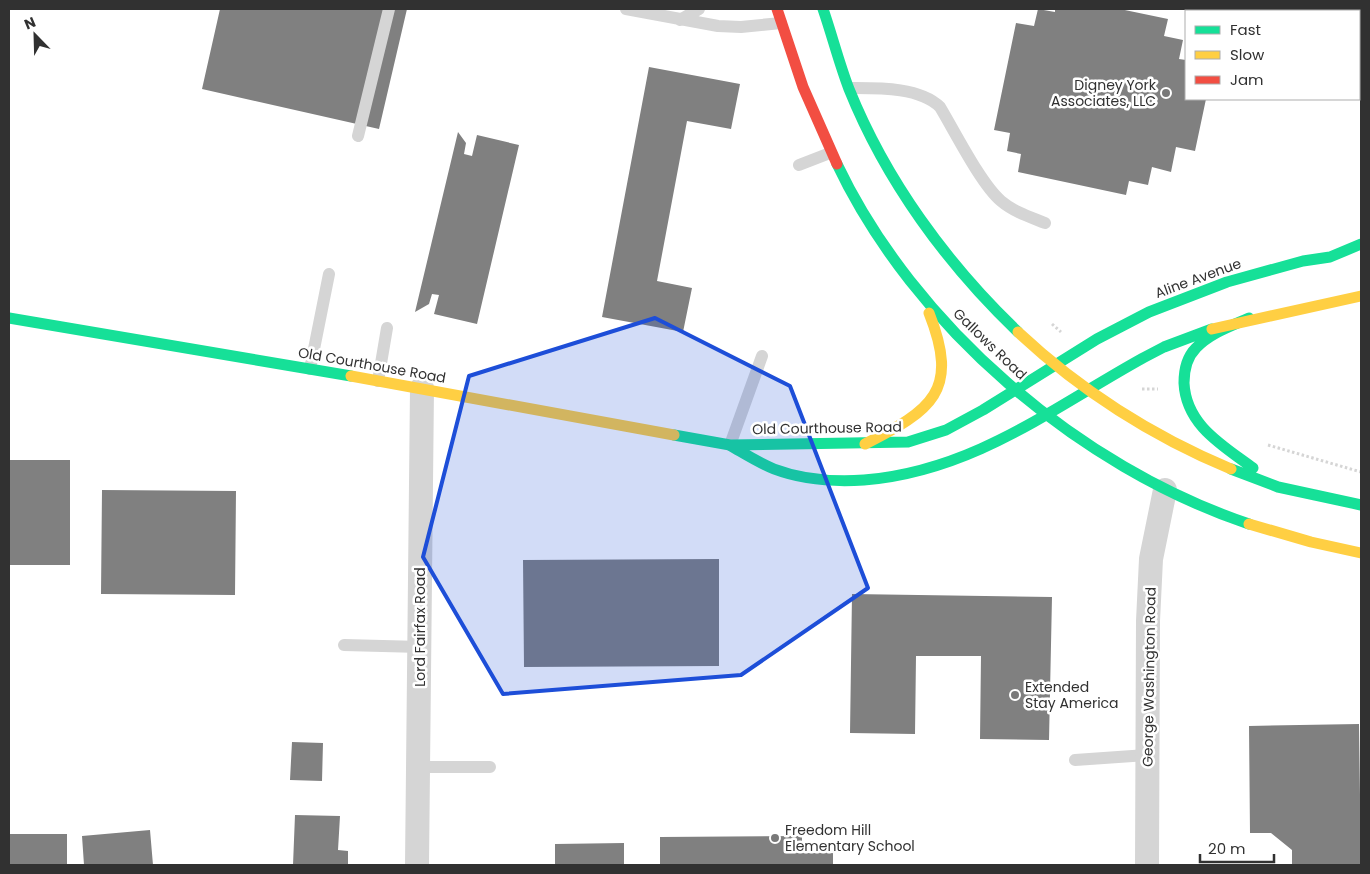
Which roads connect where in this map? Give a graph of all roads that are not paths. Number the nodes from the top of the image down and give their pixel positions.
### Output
1 (389, 9) edge
2 (626, 9) edge
3 (700, 9) edge
4 (778, 9) edge
5 (823, 9) edge
6 (680, 20) junction
7 (781, 23) junction
8 (851, 88) junction
9 (358, 136) dead end
10 (830, 153) junction
11 (799, 165) dead end
12 (1045, 223) dead end
13 (1361, 244) edge
14 (328, 274) dead end
15 (920, 295) junction
16 (1361, 296) edge
17 (9, 318) edge
18 (1249, 318) junction
19 (387, 328) dead end
20 (762, 356) dead end
21 (1056, 366) junction
22 (310, 369) junction
23 (378, 381) junction
24 (422, 388) junction
25 (1015, 389) junction
26 (1086, 389) junction
27 (1047, 415) junction
28 (865, 444) junction
29 (730, 445) junction
30 (1278, 487) junction
31 (1165, 490) junction
32 (1361, 505) edge
33 (1361, 553) edge
34 (344, 645) dead end
35 (421, 648) junction
36 (1148, 755) junction
37 (1074, 760) dead end
38 (418, 767) junction
39 (490, 767) dead end
40 (417, 865) edge
41 (1147, 865) edge

1 - 9 lane
2 - 6 lane
3 - 6 lane
4 - 7 main road, Gallows Road
5 - 8 main road, Gallows Road
6 - 7 lane
7 - 10 main road, Gallows Road
8 - 12 lane
8 - 21 main road, Gallows Road
10 - 11 lane
10 - 15 main road, Gallows Road
13 - 21 main road, Aline Avenue
14 - 22 lane
15 - 25 main road, Gallows Road
15 - 28 main road
16 - 18 main road
17 - 22 main road, Old Courthouse Road
18 - 26 main road
18 - 30 main road
19 - 23 lane
20 - 29 lane
21 - 25 main road, Old Courthouse Road
21 - 26 main road, Gallows Road
22 - 23 main road, Old Courthouse Road
23 - 24 main road, Old Courthouse Road
24 - 29 main road, Old Courthouse Road
24 - 35 street, Lord Fairfax Road
25 - 27 main road, Gallows Road
25 - 28 main road, Old Courthouse Road
26 - 27 main road, Old Courthouse Road
26 - 30 main road, Gallows Road
27 - 29 main road, Old Courthouse Road
27 - 31 main road, Gallows Road
28 - 29 main road, Old Courthouse Road
30 - 32 main road, Gallows Road
31 - 33 main road, Gallows Road
31 - 36 street, George Washington Road
34 - 35 lane
35 - 38 street, Lord Fairfax Road
36 - 37 lane
36 - 41 street, George Washington Road
38 - 39 lane
38 - 40 street, Lord Fairfax Road

